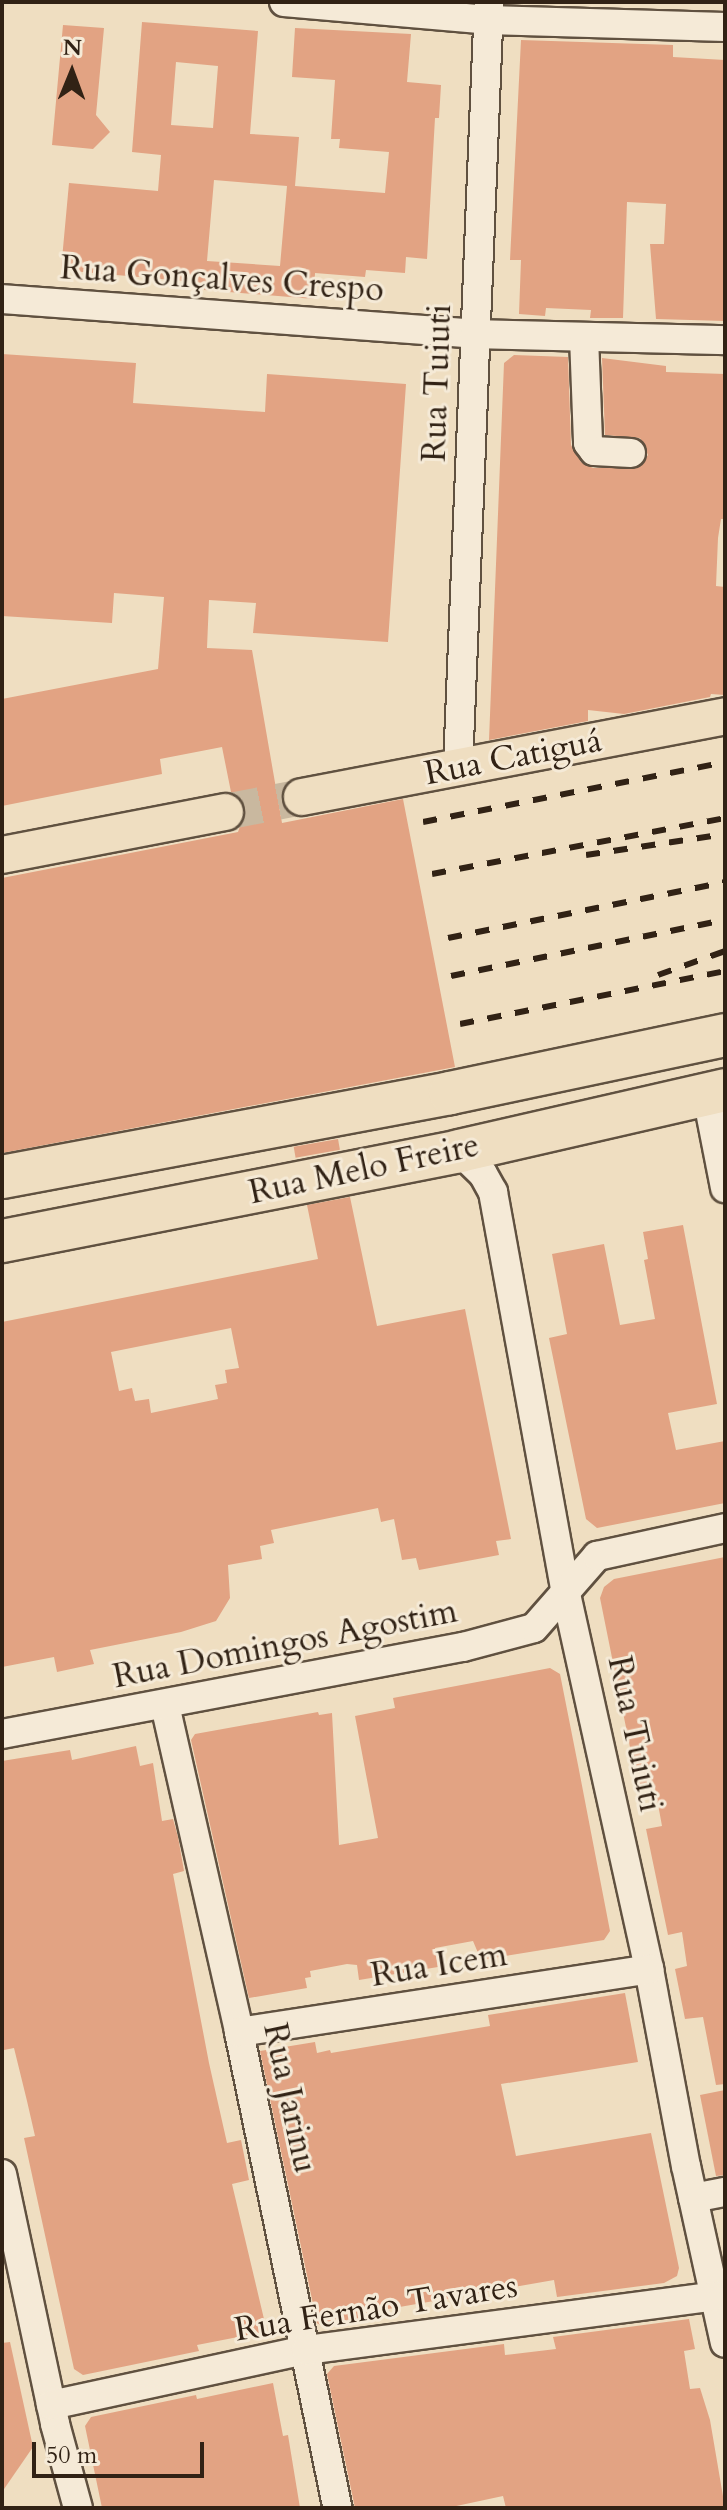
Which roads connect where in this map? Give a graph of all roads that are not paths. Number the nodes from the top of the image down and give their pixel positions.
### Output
1 (284, 2) edge
2 (488, 11) edge
3 (725, 27) edge
4 (2, 299) edge
5 (475, 334) junction
6 (584, 337) junction
7 (725, 340) edge
8 (631, 453) dead end
9 (725, 716) edge
10 (458, 767) junction
11 (302, 797) tunnel mouth
12 (225, 812) tunnel mouth
13 (2, 855) edge
14 (725, 1035) edge
15 (716, 1093) edge
16 (459, 1151) junction
17 (2, 1177) edge
18 (725, 1188) edge
19 (2, 1241) edge
20 (725, 1528) edge
21 (566, 1594) junction
22 (165, 1705) junction
23 (2, 1734) edge
24 (649, 1969) junction
25 (239, 2032) junction
26 (2, 2174) edge
27 (725, 2192) edge
28 (693, 2198) junction
29 (715, 2296) junction
30 (725, 2343) edge
31 (306, 2350) junction
32 (51, 2405) junction
33 (78, 2508) edge
34 (338, 2508) edge

1 - 2 street
2 - 3 street
2 - 5 street, Rua Tuiuti
4 - 5 street, Rua Gonçalves Crespo
5 - 6 street, Rua Gonçalves Crespo
5 - 10 street, Rua Tuiuti
6 - 7 street, Rua Gonçalves Crespo
6 - 8 street
9 - 10 main road, Rua Catiguá
10 - 11 main road, Rua Catiguá
12 - 13 main road
14 - 17 highway, Rua Melo Freire
15 - 16 highway, Rua Melo Freire
15 - 18 street
16 - 19 highway, Rua Melo Freire
16 - 21 street, Rua Tuiuti
20 - 21 street, Rua Domingos Agostim
21 - 22 street, Rua Domingos Agostim
21 - 24 street, Rua Tuiuti
22 - 23 street, Rua Domingos Agostim
22 - 25 street, Rua Jarinu
24 - 25 street, Rua Icem
24 - 28 street, Rua Tuiuti
25 - 31 street, Rua Jarinu
26 - 32 street
27 - 28 street
28 - 29 street, Rua Tuiuti
29 - 30 street, Rua Tuiuti
29 - 31 street, Rua Fernão Tavares
31 - 32 street, Rua Fernão Tavares
31 - 34 street, Rua Jarinu
32 - 33 street

